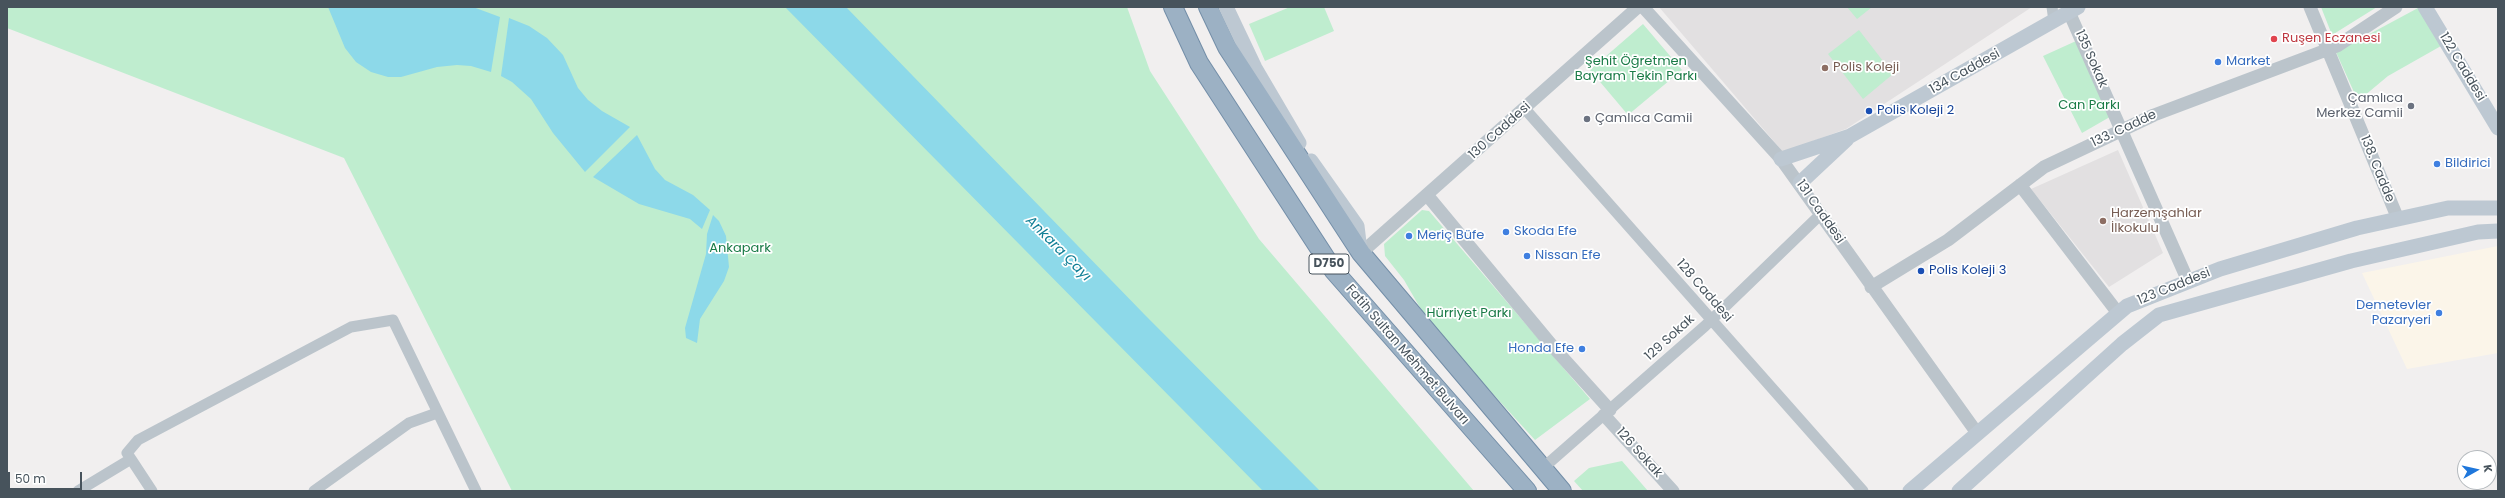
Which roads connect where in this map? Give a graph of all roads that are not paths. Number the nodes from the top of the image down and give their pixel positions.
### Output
1 (1173, 7) edge
2 (1208, 7) edge
3 (1226, 7) edge
4 (1638, 7) edge
5 (1643, 7) edge
6 (2310, 7) edge
7 (2396, 7) edge
8 (2425, 7) edge
9 (2074, 9) edge
10 (2053, 14) edge
11 (2328, 49) junction
12 (1525, 109) junction
13 (2498, 128) edge
14 (2122, 129) junction
15 (1850, 136) junction
16 (1781, 159) junction
17 (1800, 184) junction
18 (2020, 185) junction
19 (1427, 195) junction
20 (2498, 208) edge
21 (1821, 214) junction
22 (2398, 219) junction
23 (2498, 231) edge
24 (1361, 254) junction
25 (2188, 281) junction
26 (1871, 287) junction
27 (2118, 313) junction
28 (1710, 320) junction
29 (438, 413) junction
30 (1607, 413) junction
31 (1977, 433) junction
32 (131, 458) junction
33 (1543, 468) junction
34 (78, 491) edge
35 (152, 491) edge
36 (314, 491) edge
37 (476, 491) edge
38 (1527, 491) edge
39 (1562, 491) edge
40 (1673, 491) edge
41 (1863, 491) edge
42 (1910, 491) edge
43 (1959, 491) edge

1 - 38 highway, Fatih Sultan Mehmet Bulvarı / D750
2 - 24 highway, D750
3 - 24 main road
4 - 12 street, 130 Caddesi
5 - 16 street, 131 Caddesi
6 - 11 street, 138. Cadde
7 - 11 street, 133. Cadde
8 - 13 main road, 122 Caddesi
9 - 10 main road, 134 Caddesi
9 - 14 street, 135 Sokak
10 - 15 main road, 134 Caddesi
11 - 14 street, 133. Cadde
11 - 22 street, 138. Cadde
12 - 19 street, 130 Caddesi
12 - 28 street, 128 Caddesi
14 - 18 street, 133. Cadde
14 - 25 street, 135 Sokak
15 - 16 main road, 134 Caddesi
15 - 17 main road, 134 Caddesi
16 - 17 street, 131 Caddesi
17 - 21 street, 131 Caddesi
18 - 26 street, 133. Cadde
18 - 27 street
19 - 24 street, 130 Caddesi
19 - 30 street, 126 Sokak
20 - 22 main road, 123 Caddesi
21 - 26 street, 131 Caddesi
21 - 28 street, 129 Sokak
22 - 25 main road, 123 Caddesi
23 - 43 main road, 123 Caddesi
24 - 33 highway, D750
25 - 27 main road, 123 Caddesi
26 - 31 street, 131 Caddesi
27 - 31 main road, 123 Caddesi
28 - 30 street, 129 Sokak
28 - 41 street, 128 Caddesi
29 - 32 street
29 - 36 street
29 - 37 street
30 - 33 street, 129 Sokak
30 - 40 street, 126 Sokak
31 - 42 main road, 123 Caddesi
32 - 34 street
32 - 35 street
33 - 39 highway, D750

